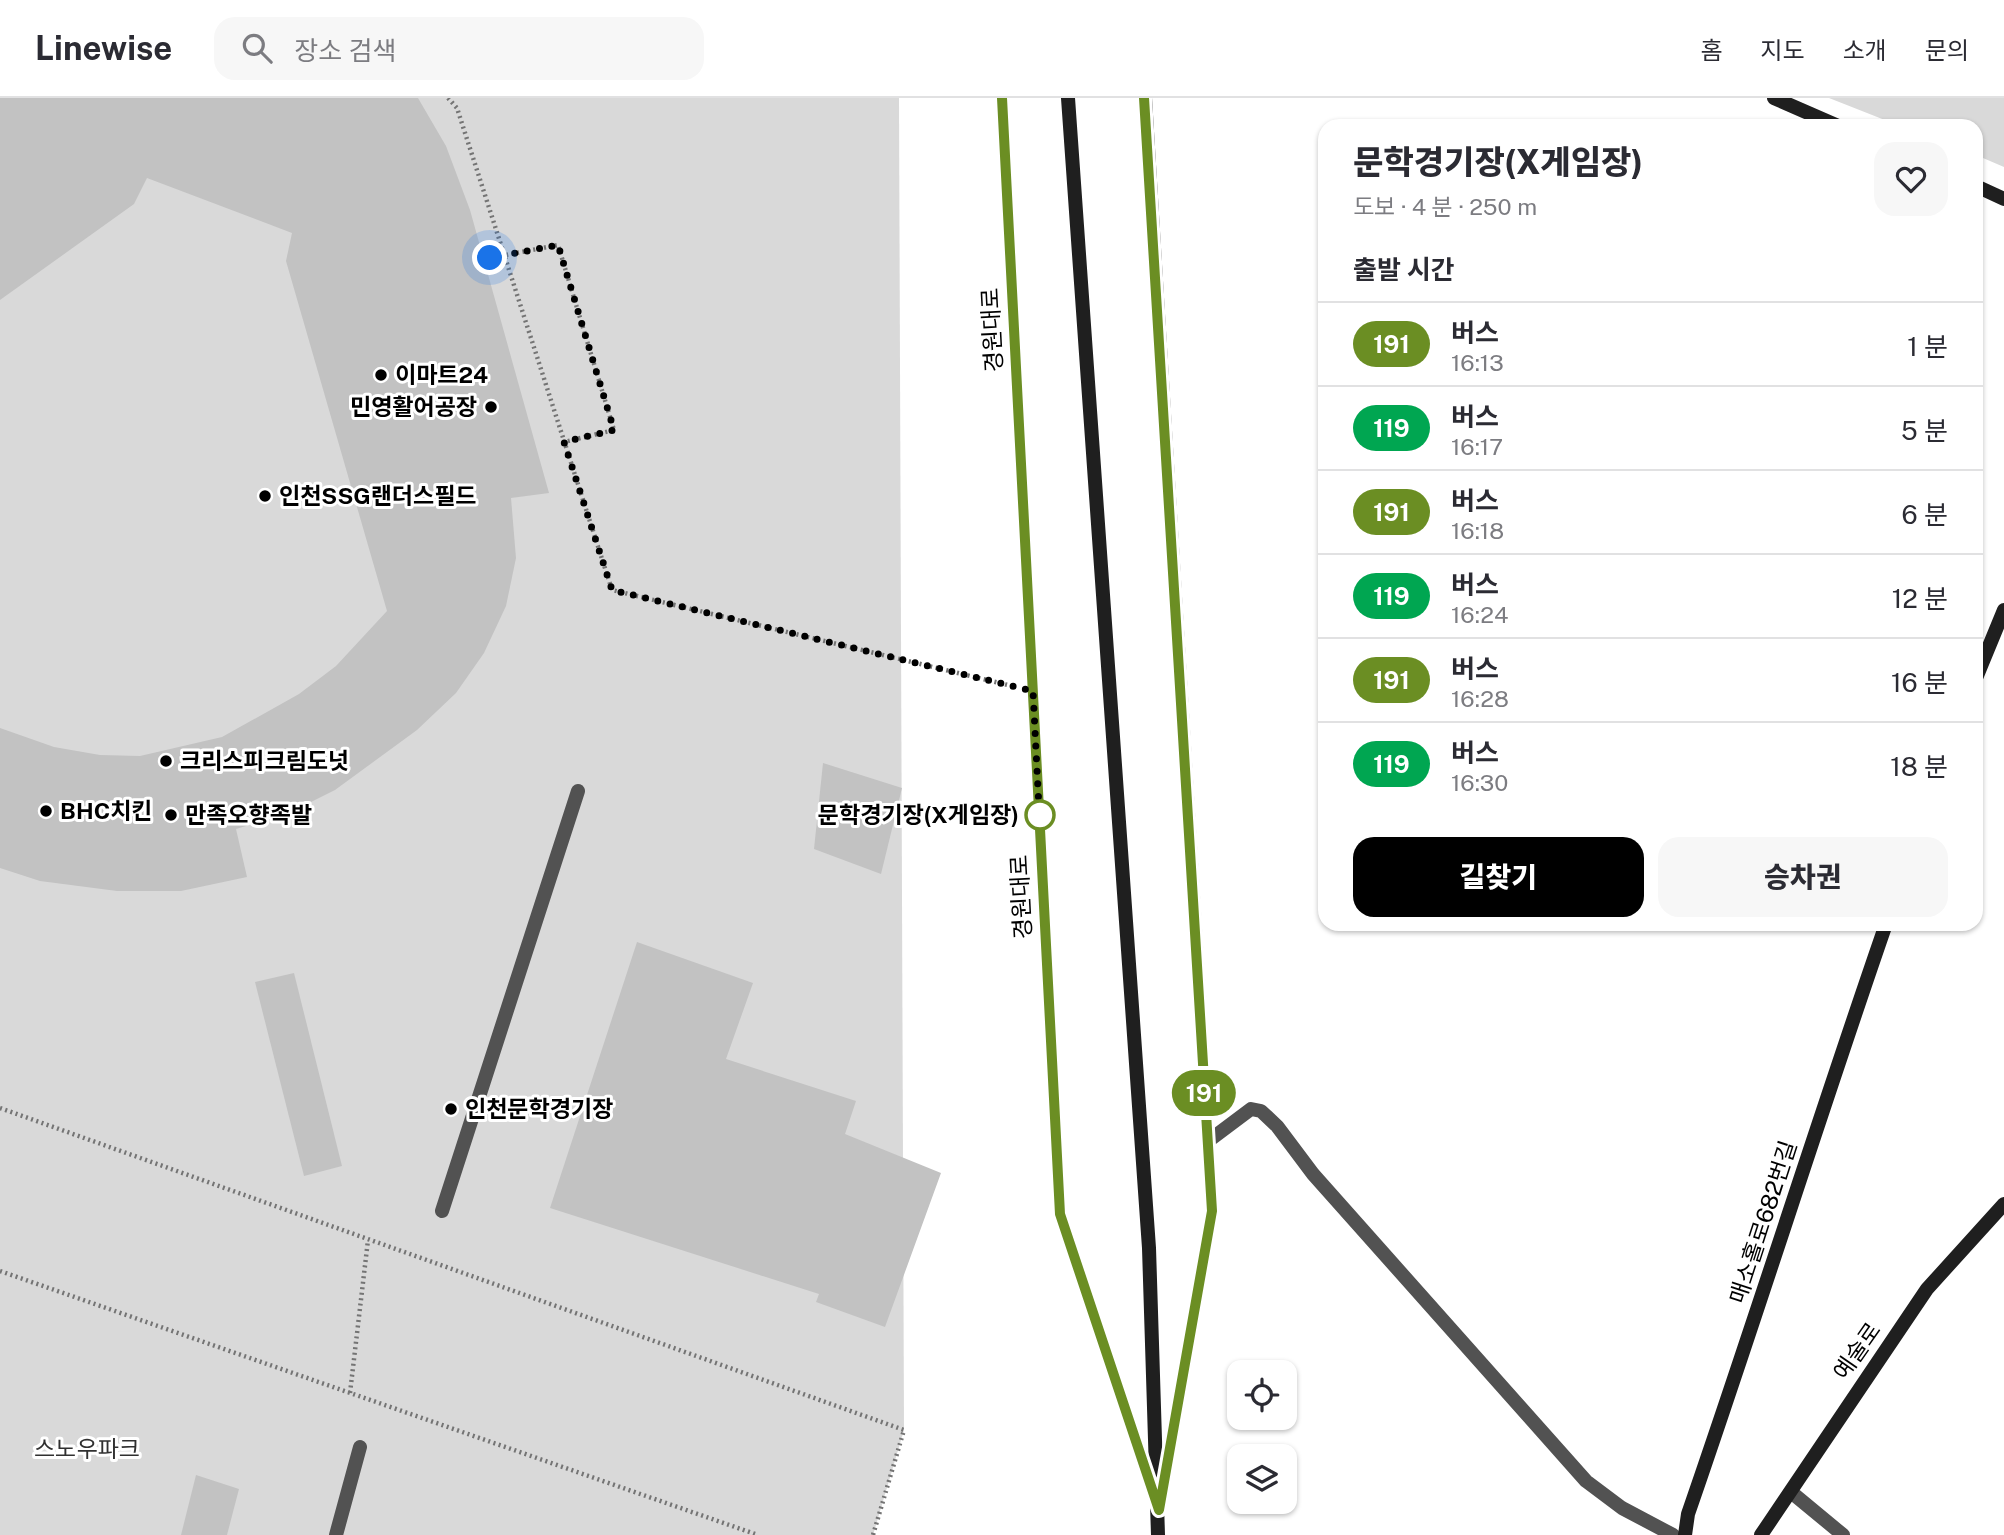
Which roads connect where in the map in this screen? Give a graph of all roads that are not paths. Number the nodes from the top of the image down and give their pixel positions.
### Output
1 (1002, 98) edge
2 (1068, 98) edge
3 (1144, 98) edge
4 (1774, 98) edge
5 (1822, 119) edge
6 (1983, 189) edge
7 (2004, 199) edge
8 (2004, 610) edge
9 (1983, 661) edge
10 (578, 791) dead end
11 (1884, 931) edge
12 (1207, 1142) junction
13 (2004, 1204) edge
14 (442, 1211) dead end
15 (360, 1447) dead end
16 (1791, 1492) junction
17 (1159, 1510) junction
18 (336, 1535) edge
19 (1158, 1535) edge
20 (1673, 1535) edge
21 (1685, 1535) edge
22 (1761, 1535) edge
23 (1843, 1535) edge

1 - 17 main road, 경원대로
2 - 17 main road, 경원대로
3 - 12 main road, 경원대로
4 - 5 main road
6 - 7 main road
8 - 9 main road
10 - 14 street
11 - 21 main road, 매소홀로682번길
12 - 17 main road, 경원대로
12 - 20 street
13 - 16 main road, 예술로
15 - 18 street
16 - 22 main road, 예술로
16 - 23 street
17 - 19 main road, 경원대로

